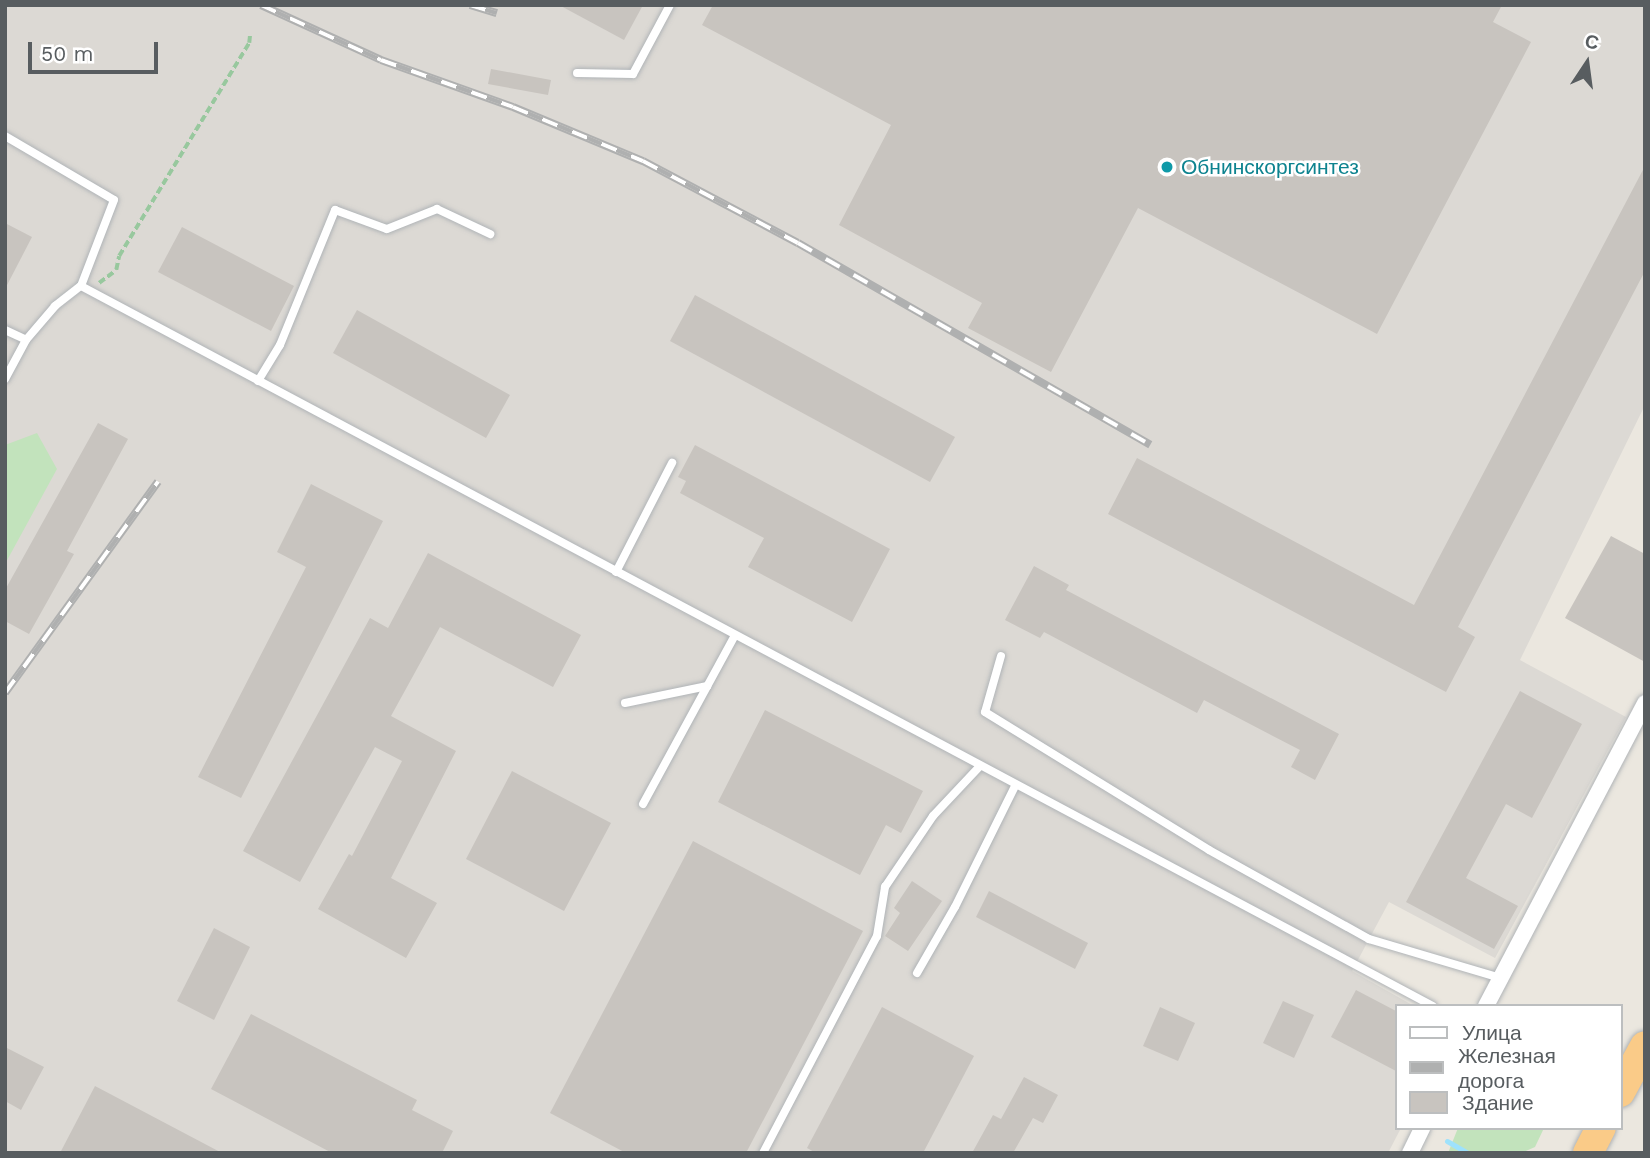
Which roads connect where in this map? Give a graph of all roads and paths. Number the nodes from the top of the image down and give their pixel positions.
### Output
1 (670, 5) edge
2 (250, 33) dead end
3 (577, 73) dead end
4 (5, 136) edge
5 (490, 234) dead end
6 (81, 286) junction
7 (90, 291) junction
8 (5, 330) edge
9 (26, 340) junction
10 (5, 379) edge
11 (258, 381) junction
12 (672, 463) dead end
13 (616, 572) junction
14 (735, 635) junction
15 (1001, 656) dead end
16 (707, 686) junction
17 (625, 703) dead end
18 (1645, 703) edge
19 (980, 766) junction
20 (1015, 786) junction
21 (643, 804) dead end
22 (917, 973) dead end
23 (1502, 978) junction
24 (1429, 1004) edge
25 (1487, 1004) edge
26 (1645, 1046) edge
27 (1622, 1088) edge
28 (1421, 1130) edge
29 (1600, 1130) edge
30 (763, 1153) edge
31 (1410, 1153) edge
32 (1588, 1153) edge

1 - 3 lane
2 - 7 path
4 - 6 lane
5 - 11 lane
6 - 7 lane
6 - 9 lane
7 - 11 lane
8 - 9 lane
9 - 10 lane
11 - 13 lane
12 - 13 lane
13 - 14 lane
14 - 16 lane
14 - 19 lane
15 - 23 lane
16 - 17 lane
16 - 21 lane
18 - 23 street
19 - 20 lane
19 - 30 lane
20 - 22 lane
20 - 24 lane
23 - 25 street
26 - 27 highway
28 - 31 street
29 - 32 highway

